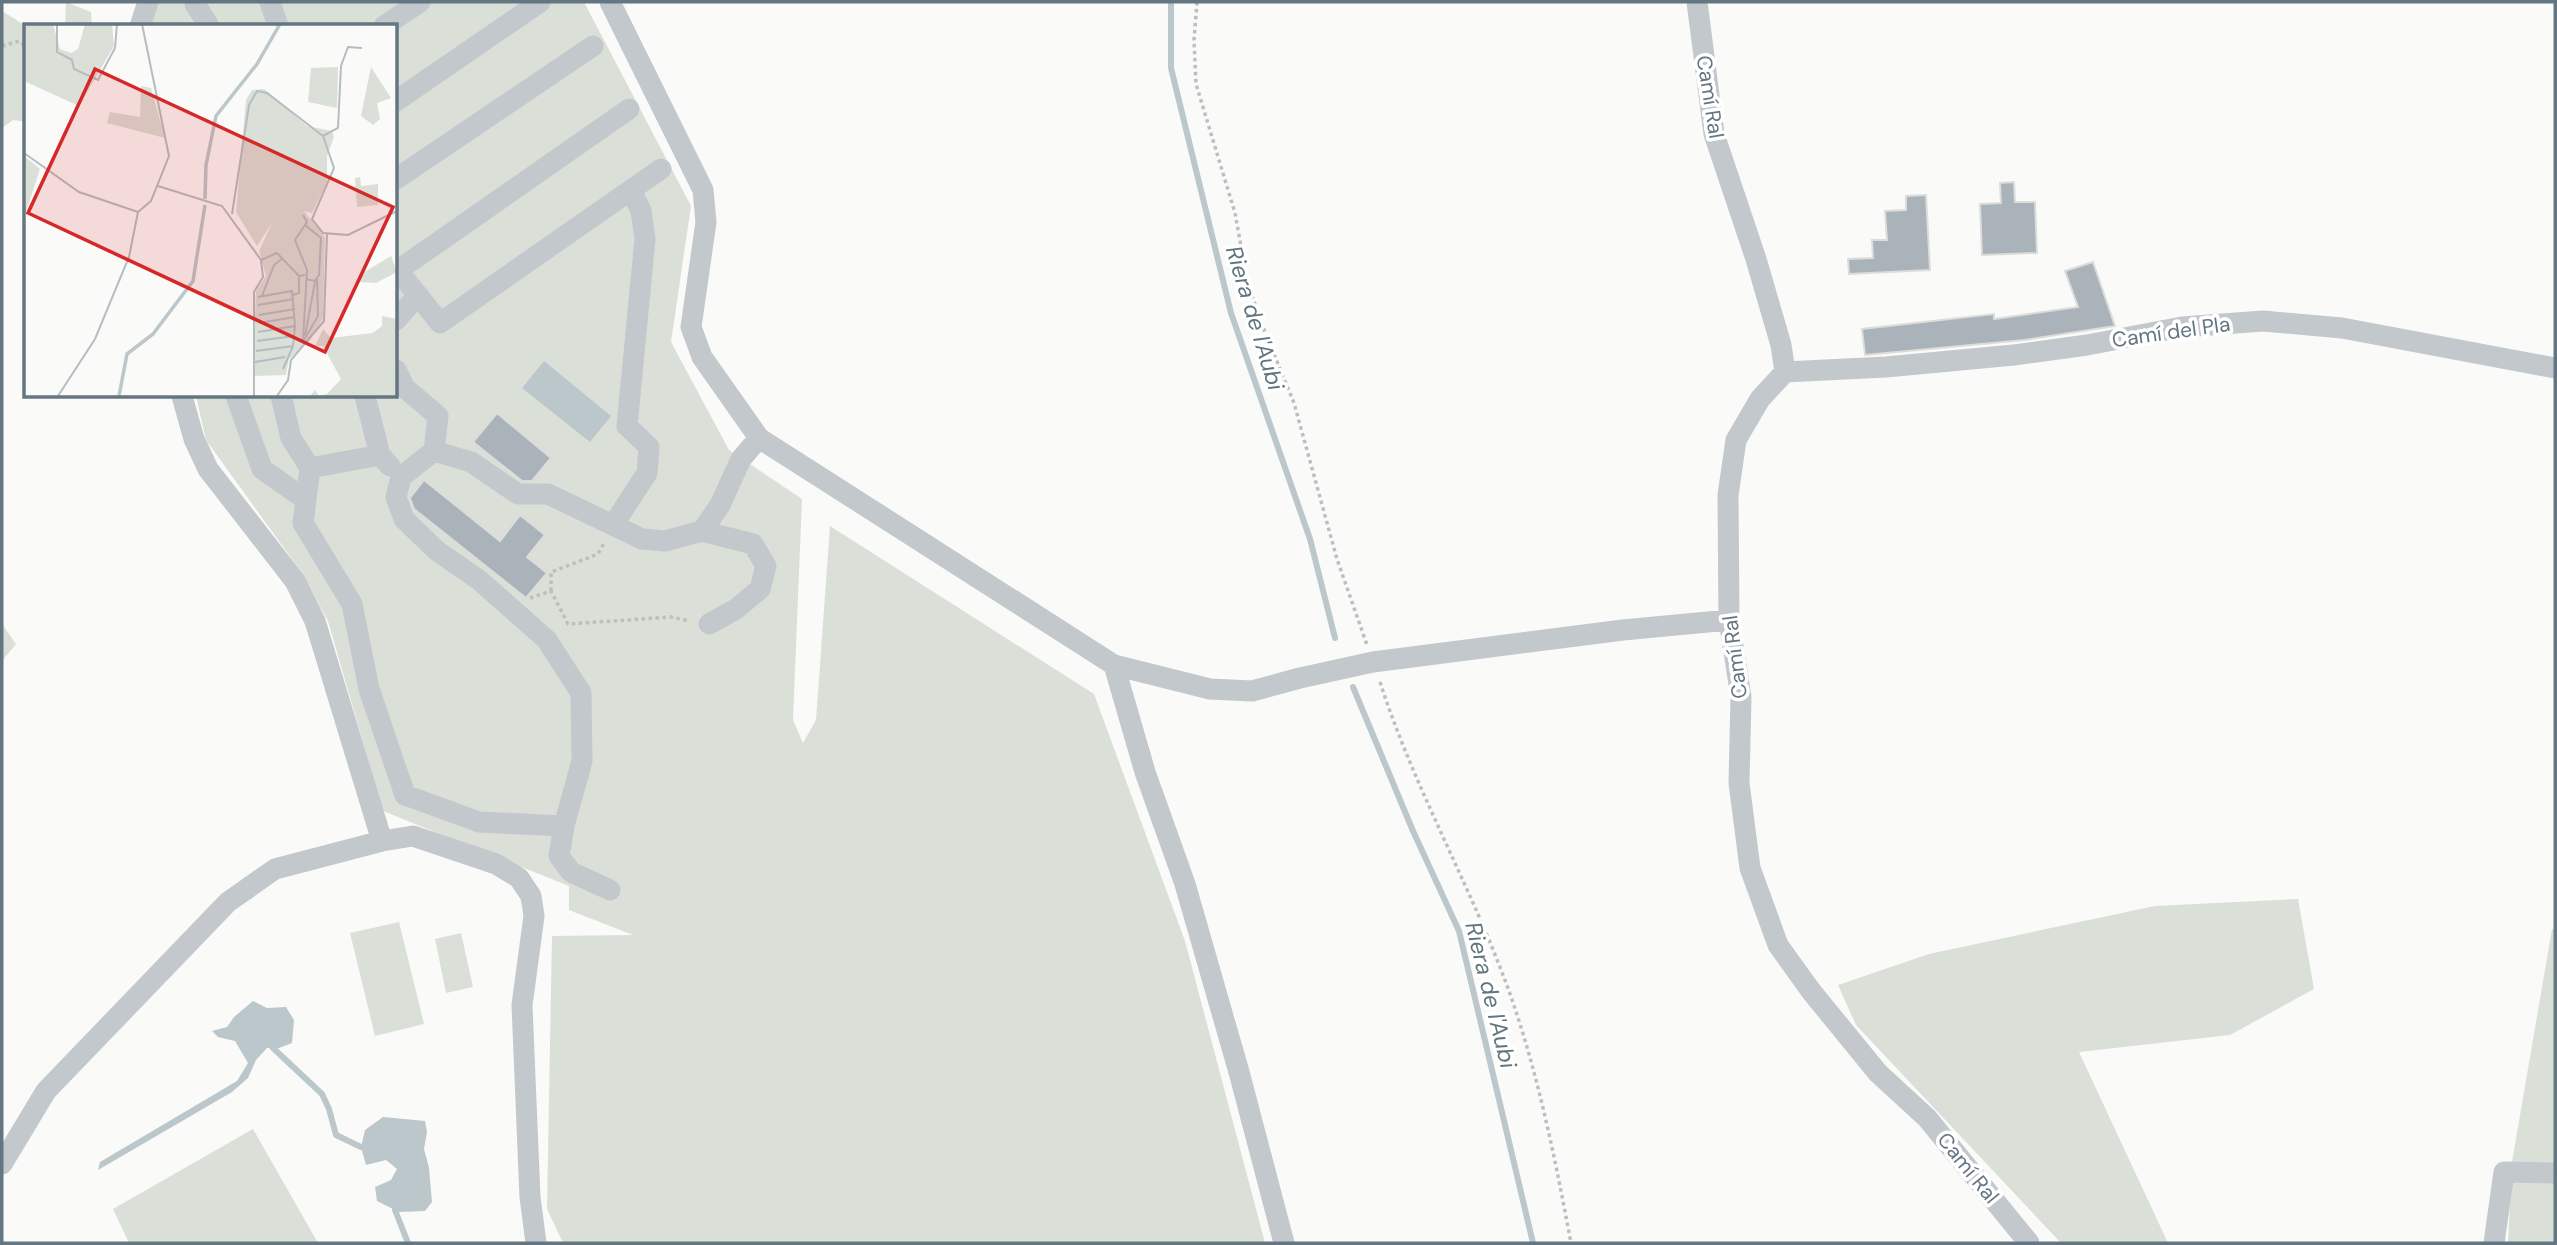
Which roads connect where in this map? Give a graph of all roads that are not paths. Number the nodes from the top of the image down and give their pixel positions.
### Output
1 (148, 2) edge
2 (420, 2) edge
3 (540, 2) edge
4 (610, 2) edge
5 (1697, 2) edge
6 (195, 5) junction
7 (141, 24) edge
8 (190, 24) edge
9 (198, 24) edge
10 (208, 24) edge
11 (387, 24) edge
12 (593, 46) dead end
13 (397, 100) edge
14 (629, 109) dead end
15 (661, 169) dead end
16 (397, 178) edge
17 (631, 190) junction
18 (397, 268) edge
19 (397, 270) edge
20 (418, 295) junction
21 (397, 319) edge
22 (2555, 368) edge
23 (397, 372) edge
24 (1785, 372) junction
25 (182, 397) edge
26 (236, 397) edge
27 (281, 397) edge
28 (365, 397) edge
29 (760, 438) junction
30 (434, 451) junction
31 (380, 455) junction
32 (310, 468) junction
33 (401, 477) junction
34 (306, 500) junction
35 (613, 526) junction
36 (702, 531) junction
37 (1729, 620) junction
38 (709, 624) road end
39 (1114, 665) junction
40 (564, 826) junction
41 (382, 841) junction
42 (610, 890) dead end
43 (2, 1164) edge
44 (2555, 1173) edge
45 (536, 1243) edge
46 (1284, 1243) edge
47 (2029, 1243) edge
48 (2494, 1243) edge

1 - 7 street
2 - 11 street
3 - 13 street
4 - 29 street
5 - 24 street, Camí Ral
6 - 8 street
6 - 9 street
6 - 10 street
12 - 16 street
14 - 18 street
15 - 17 street
17 - 20 street
17 - 35 street
19 - 20 street
20 - 21 street
22 - 24 street, Camí del Pla
23 - 30 street
24 - 37 street, Camí Ral
25 - 41 street
26 - 34 street
27 - 32 street
28 - 31 street
29 - 36 street
29 - 39 street
30 - 33 street
30 - 35 street
31 - 32 street
31 - 33 street
32 - 34 street
33 - 40 street
34 - 40 street
35 - 36 street
36 - 38 street
37 - 39 street
37 - 47 street, Camí Ral
39 - 46 street
40 - 42 street
41 - 43 street
41 - 45 street
44 - 48 street

